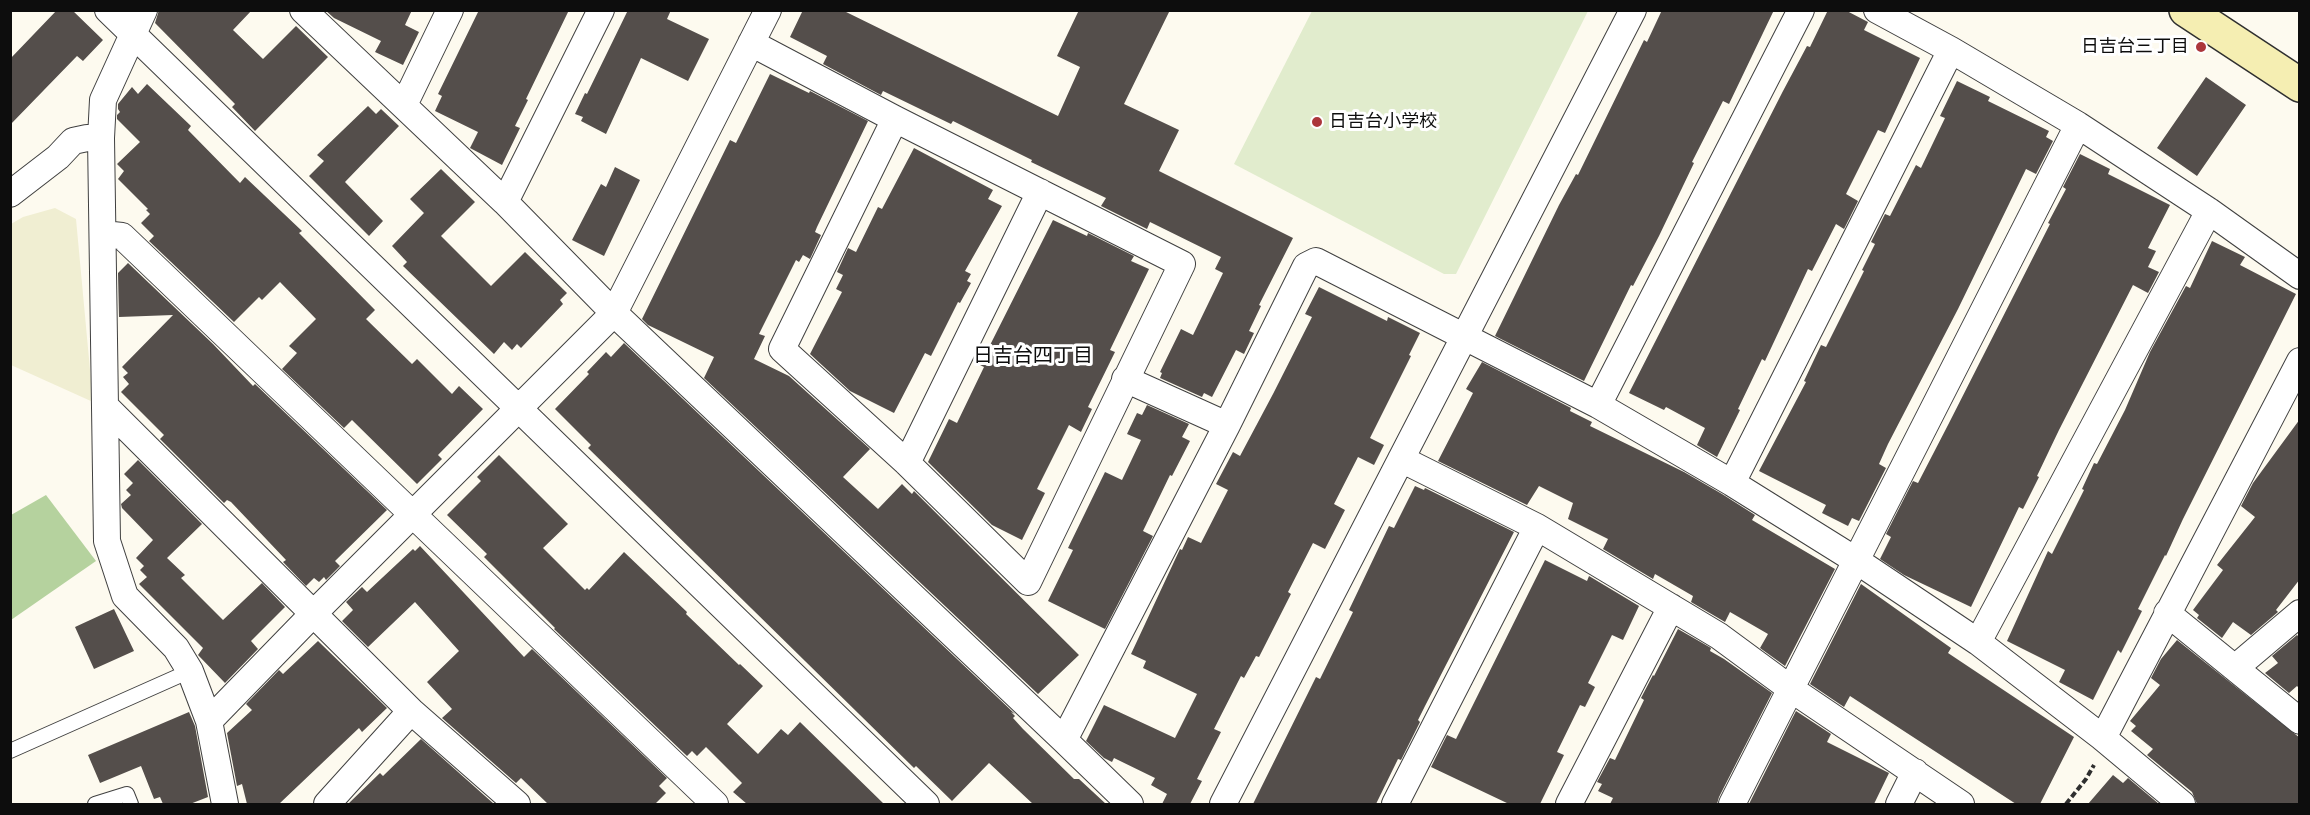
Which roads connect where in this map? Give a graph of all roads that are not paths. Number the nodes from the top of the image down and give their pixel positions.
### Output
1 (108, 10) edge
2 (144, 10) edge
3 (303, 10) edge
4 (450, 10) edge
5 (601, 10) edge
6 (768, 10) edge
7 (1633, 10) edge
8 (1801, 10) edge
9 (1877, 10) edge
10 (2186, 10) edge
11 (132, 34) junction
12 (752, 43) junction
13 (1951, 50) junction
14 (2300, 85) edge
15 (404, 105) junction
16 (895, 119) junction
17 (2078, 125) junction
18 (101, 138) junction
19 (1040, 192) junction
20 (10, 194) edge
21 (505, 202) junction
22 (2209, 210) junction
23 (103, 234) junction
24 (2300, 276) edge
25 (614, 314) junction
26 (1463, 337) junction
27 (2300, 361) edge
28 (1125, 379) junction
29 (1598, 405) junction
30 (106, 407) junction
31 (518, 409) junction
32 (1227, 425) junction
33 (1401, 459) junction
34 (907, 463) junction
35 (1732, 483) junction
36 (413, 514) junction
37 (1537, 527) junction
38 (1857, 561) junction
39 (1671, 607) junction
40 (314, 613) junction
41 (2167, 613) junction
42 (2300, 613) edge
43 (1978, 642) junction
44 (2235, 668) junction
45 (190, 671) junction
46 (1791, 689) junction
47 (411, 711) junction
48 (2300, 721) edge
49 (209, 722) junction
50 (2103, 738) junction
51 (1064, 740) junction
52 (10, 751) edge
53 (1915, 772) junction
54 (700, 800) edge
55 (94, 804) edge
56 (131, 804) edge
57 (225, 804) edge
58 (327, 804) edge
59 (517, 804) edge
60 (926, 804) edge
61 (1130, 804) edge
62 (1223, 804) edge
63 (1395, 804) edge
64 (1569, 804) edge
65 (1732, 804) edge
66 (1899, 804) edge
67 (1961, 804) edge
68 (2182, 804) edge

1 - 11 street
2 - 11 street
3 - 15 street
4 - 15 street
5 - 21 street
6 - 12 street
7 - 26 street
8 - 29 street
9 - 13 street
10 - 14 street
11 - 18 street
11 - 31 street
12 - 16 street
12 - 25 street
13 - 17 street
13 - 35 street
15 - 21 street
16 - 19 street
16 - 34 street
17 - 22 street
17 - 38 street
18 - 20 street
18 - 23 street
19 - 28 street
19 - 34 street
21 - 25 street
22 - 24 street
22 - 43 street
23 - 30 street
23 - 36 street
25 - 31 street
25 - 51 street
26 - 29 street
26 - 32 street
26 - 33 street
27 - 41 street
28 - 32 street
28 - 34 street
29 - 35 street
30 - 40 street
30 - 45 street
31 - 36 street
31 - 60 street
32 - 51 street
33 - 37 street
33 - 62 street
35 - 38 street
36 - 40 street
36 - 54 street
37 - 39 street
37 - 63 street
38 - 43 street
38 - 46 street
39 - 46 street
39 - 64 street
40 - 47 street
40 - 49 street
41 - 44 street
41 - 50 street
42 - 44 street
43 - 50 street
44 - 48 street
45 - 49 street
45 - 52 lane
46 - 53 street
46 - 65 street
47 - 58 street
47 - 59 street
49 - 57 street
50 - 68 street
51 - 61 street
53 - 66 street
53 - 67 street
55 - 56 lane

